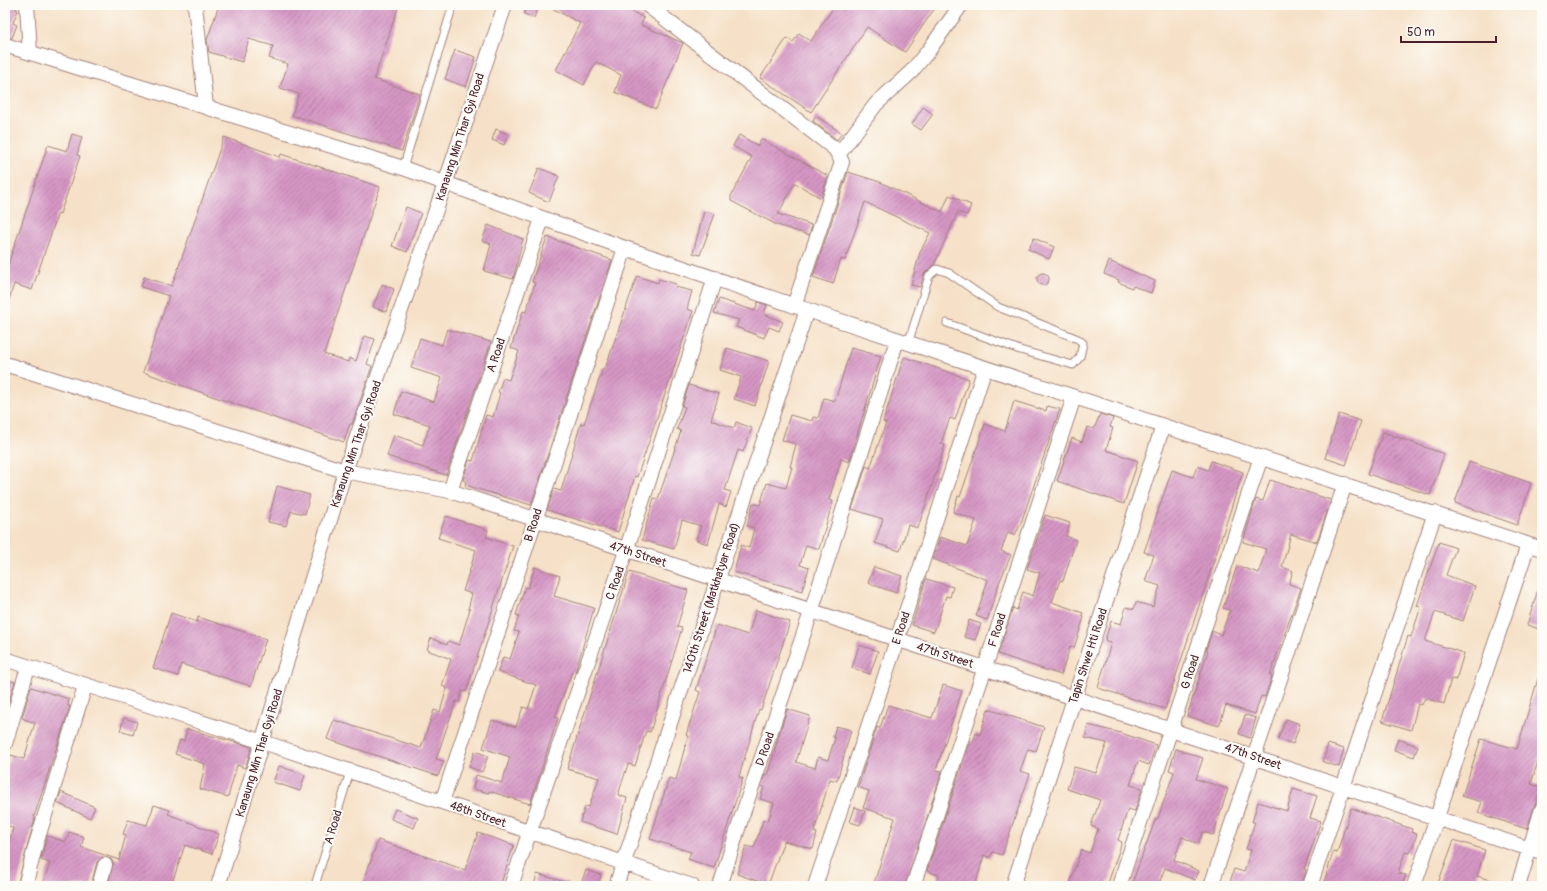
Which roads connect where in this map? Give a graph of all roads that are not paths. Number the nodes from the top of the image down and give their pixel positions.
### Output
1 (27, 5) edge
2 (195, 5) edge
3 (453, 5) edge
4 (505, 5) edge
5 (647, 5) edge
6 (961, 5) edge
7 (5, 45) edge
8 (30, 53) junction
9 (206, 108) junction
10 (838, 155) junction
11 (403, 168) junction
12 (445, 184) junction
13 (542, 219) junction
14 (625, 248) junction
15 (715, 278) junction
16 (800, 308) junction
17 (947, 323) dead end
18 (903, 342) junction
19 (5, 364) edge
20 (985, 368) junction
21 (1074, 397) junction
22 (1163, 426) junction
23 (1261, 457) junction
24 (345, 471) junction
25 (1345, 484) junction
26 (450, 491) junction
27 (1434, 513) junction
28 (535, 521) junction
29 (1528, 545) junction
30 (1542, 549) edge
31 (626, 551) junction
32 (717, 580) junction
33 (811, 612) junction
34 (897, 640) junction
35 (5, 659) edge
36 (28, 667) junction
37 (985, 668) junction
38 (85, 686) junction
39 (1074, 698) junction
40 (1171, 729) junction
41 (263, 742) junction
42 (5, 744) edge
43 (1254, 756) junction
44 (350, 772) junction
45 (1343, 786) junction
46 (442, 802) junction
47 (1542, 809) edge
48 (1436, 818) junction
49 (530, 832) junction
50 (1535, 851) edge
51 (623, 863) junction
52 (105, 865) dead end
53 (316, 882) dead end
54 (25, 886) edge
55 (99, 886) edge
56 (218, 886) edge
57 (511, 886) edge
58 (616, 886) edge
59 (692, 886) edge
60 (720, 886) edge
61 (814, 886) edge
62 (913, 886) edge
63 (1013, 886) edge
64 (1119, 886) edge
65 (1211, 886) edge
66 (1310, 886) edge
67 (1414, 886) edge
68 (1518, 886) edge

1 - 8 street
2 - 9 street
3 - 11 lane
4 - 12 street, Kanaung Min Thar Gyi Road
5 - 10 street
6 - 10 street
7 - 8 street
8 - 9 street
9 - 11 street
10 - 16 street, 140th Street (Matkhatyar Road)
11 - 12 street
12 - 13 street
12 - 24 street, Kanaung Min Thar Gyi Road
13 - 14 street
13 - 26 street, A Road
14 - 15 street
14 - 28 street, B Road
15 - 16 street
15 - 31 street, C Road
16 - 18 street
16 - 32 street, 140th Street (Matkhatyar Road)
17 - 18 lane
18 - 20 street
18 - 33 street, D Road
19 - 24 street, 47th Street
20 - 21 street
20 - 34 street, E Road
21 - 22 street
21 - 37 street, F Road
22 - 23 street
22 - 39 street, Tapin Shwe Hti Road
23 - 25 street
23 - 40 street, G Road
24 - 26 street, 47th Street
24 - 41 street, Kanaung Min Thar Gyi Road
25 - 27 street
25 - 43 street
26 - 28 street, 47th Street
27 - 29 street
27 - 45 street
28 - 31 street, 47th Street
28 - 46 street, B Road
29 - 30 street
29 - 48 street
31 - 32 street, 47th Street
31 - 49 street, C Road
32 - 33 street, 47th Street
32 - 51 street, 140th Street (Matkhatyar Road)
33 - 34 street, 47th Street
33 - 60 street, D Road
34 - 37 street, 47th Street
34 - 61 street, E Road
35 - 36 street, 48th Street
36 - 38 street, 48th Street
36 - 42 street
37 - 39 street, 47th Street
37 - 62 street, F Road
38 - 41 street, 48th Street
38 - 54 street
39 - 40 street, 47th Street
39 - 63 street, Tapin Shwe Hti Road
40 - 43 street, 47th Street
40 - 64 street, G Road
41 - 44 street, 48th Street
41 - 56 street, Kanaung Min Thar Gyi Road
43 - 45 street, 47th Street
43 - 65 street
44 - 46 street, 48th Street
44 - 53 lane, A Road
45 - 48 street, 47th Street
45 - 66 street
46 - 49 street, 48th Street
47 - 50 street
48 - 50 street, 47th Street
48 - 67 street
49 - 51 street, 48th Street
49 - 57 street, C Road
50 - 68 street
51 - 58 street, 140th Street (Matkhatyar Road)
51 - 59 street, 48th Street
52 - 55 street

